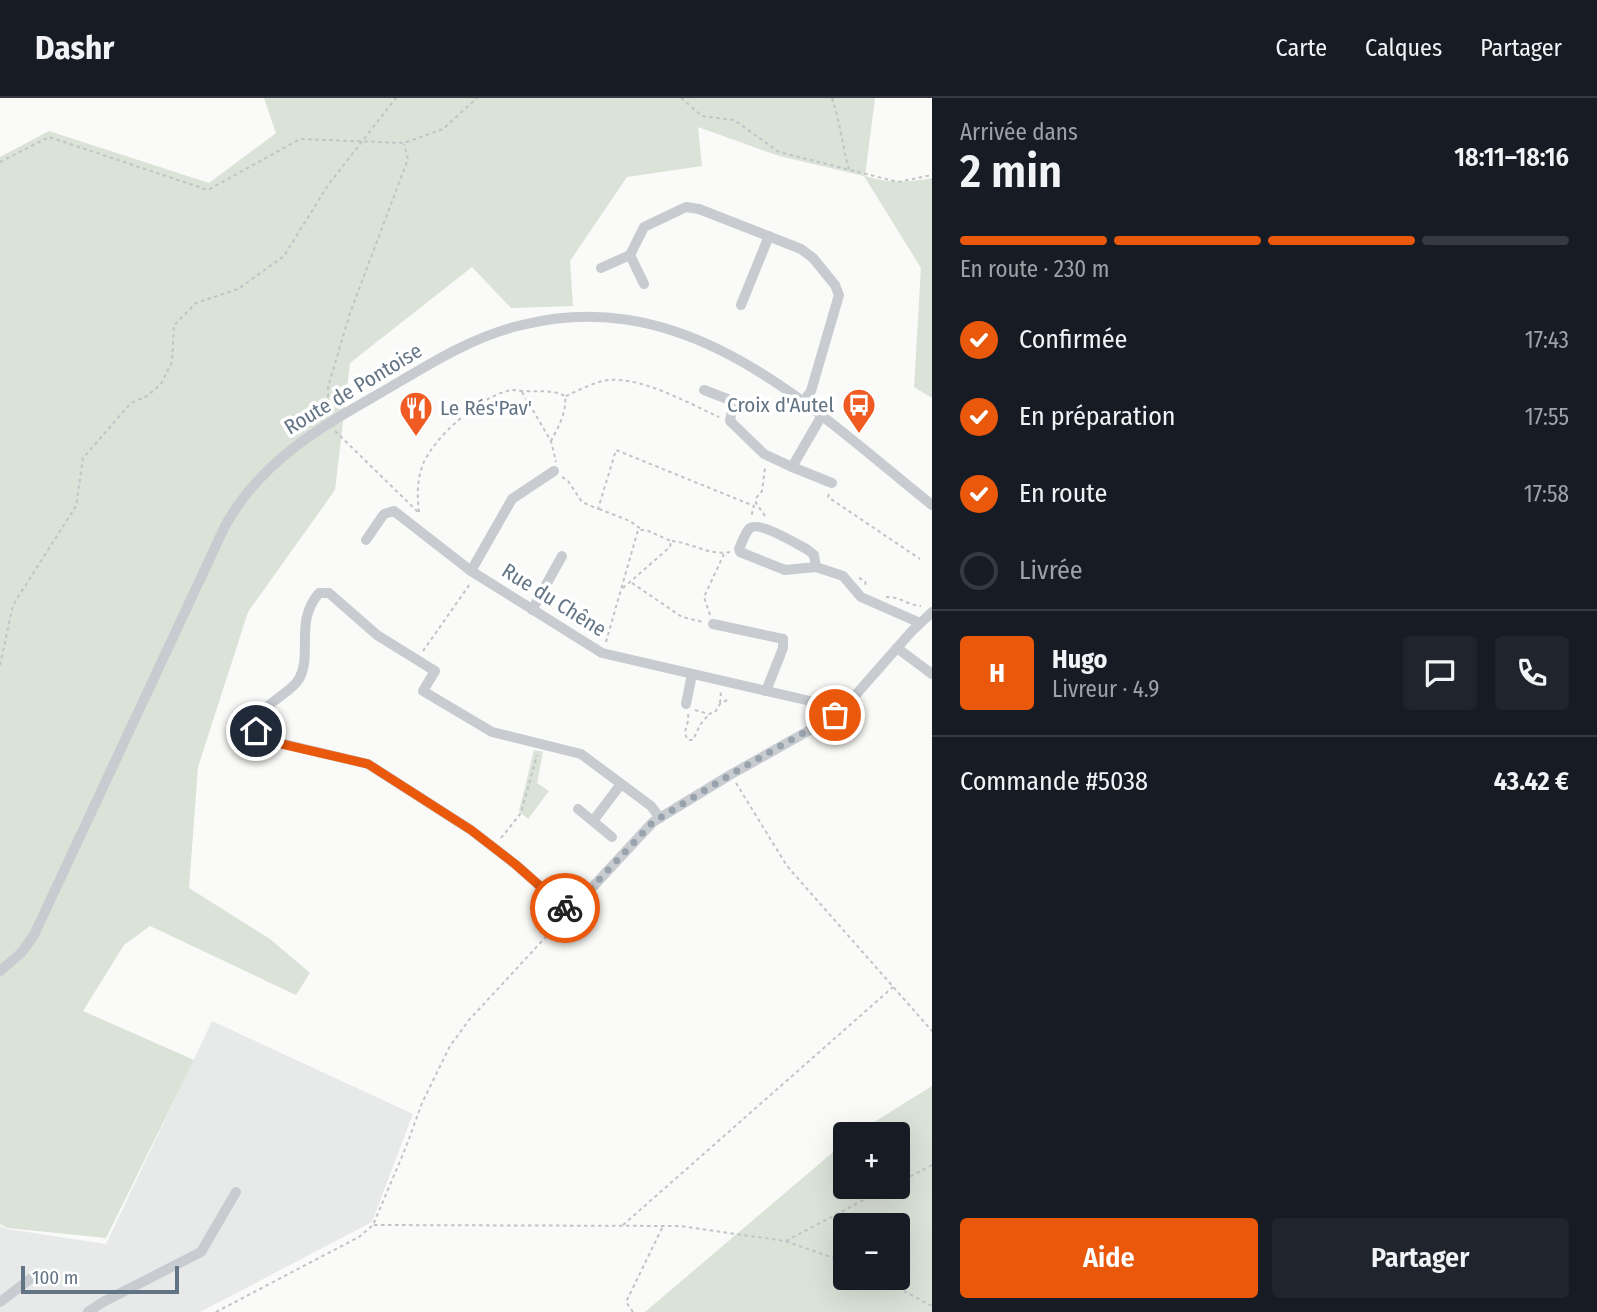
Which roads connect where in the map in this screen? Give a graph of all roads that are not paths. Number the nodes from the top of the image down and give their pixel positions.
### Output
1 (769, 236) junction
2 (631, 255) junction
3 (601, 268) dead end
4 (644, 284) dead end
5 (741, 304) dead end
6 (704, 390) dead end
7 (803, 402) junction
8 (821, 417) junction
9 (792, 467) junction
10 (554, 471) road end
11 (832, 483) road end
12 (932, 505) edge
13 (366, 540) dead end
14 (562, 556) dead end
15 (816, 567) junction
16 (473, 573) junction
17 (532, 610) junction
18 (932, 612) edge
19 (920, 623) junction
20 (713, 624) road end
21 (897, 648) junction
22 (692, 674) junction
23 (932, 674) edge
24 (766, 691) junction
25 (685, 704) dead end
26 (835, 715) junction
27 (621, 784) junction
28 (578, 809) dead end
29 (660, 818) junction
30 (593, 821) junction
31 (612, 837) dead end
32 (0, 971) edge
33 (236, 1192) dead end
34 (34, 1276) dead end
35 (0, 1303) edge
36 (88, 1312) edge

1 - 2 street
1 - 5 street
1 - 7 street
2 - 3 street
2 - 4 street
6 - 9 street
7 - 8 street, Route de Pontoise
7 - 32 street, Route de Pontoise
8 - 9 street
8 - 12 street, Route de Pontoise
9 - 11 street
10 - 16 street
13 - 16 street, Rue du Chêne
14 - 17 street
15 - 15 street
15 - 19 street
16 - 17 street, Rue du Chêne
17 - 22 street, Rue du Chêne
18 - 19 street
19 - 21 street
20 - 24 street
21 - 23 street
21 - 26 street
22 - 24 street, Rue du Chêne
22 - 25 street
24 - 26 street, Rue du Chêne
26 - 29 street
27 - 29 street
27 - 29 street
27 - 30 street
28 - 30 street
30 - 31 street
33 - 36 street
34 - 35 street

